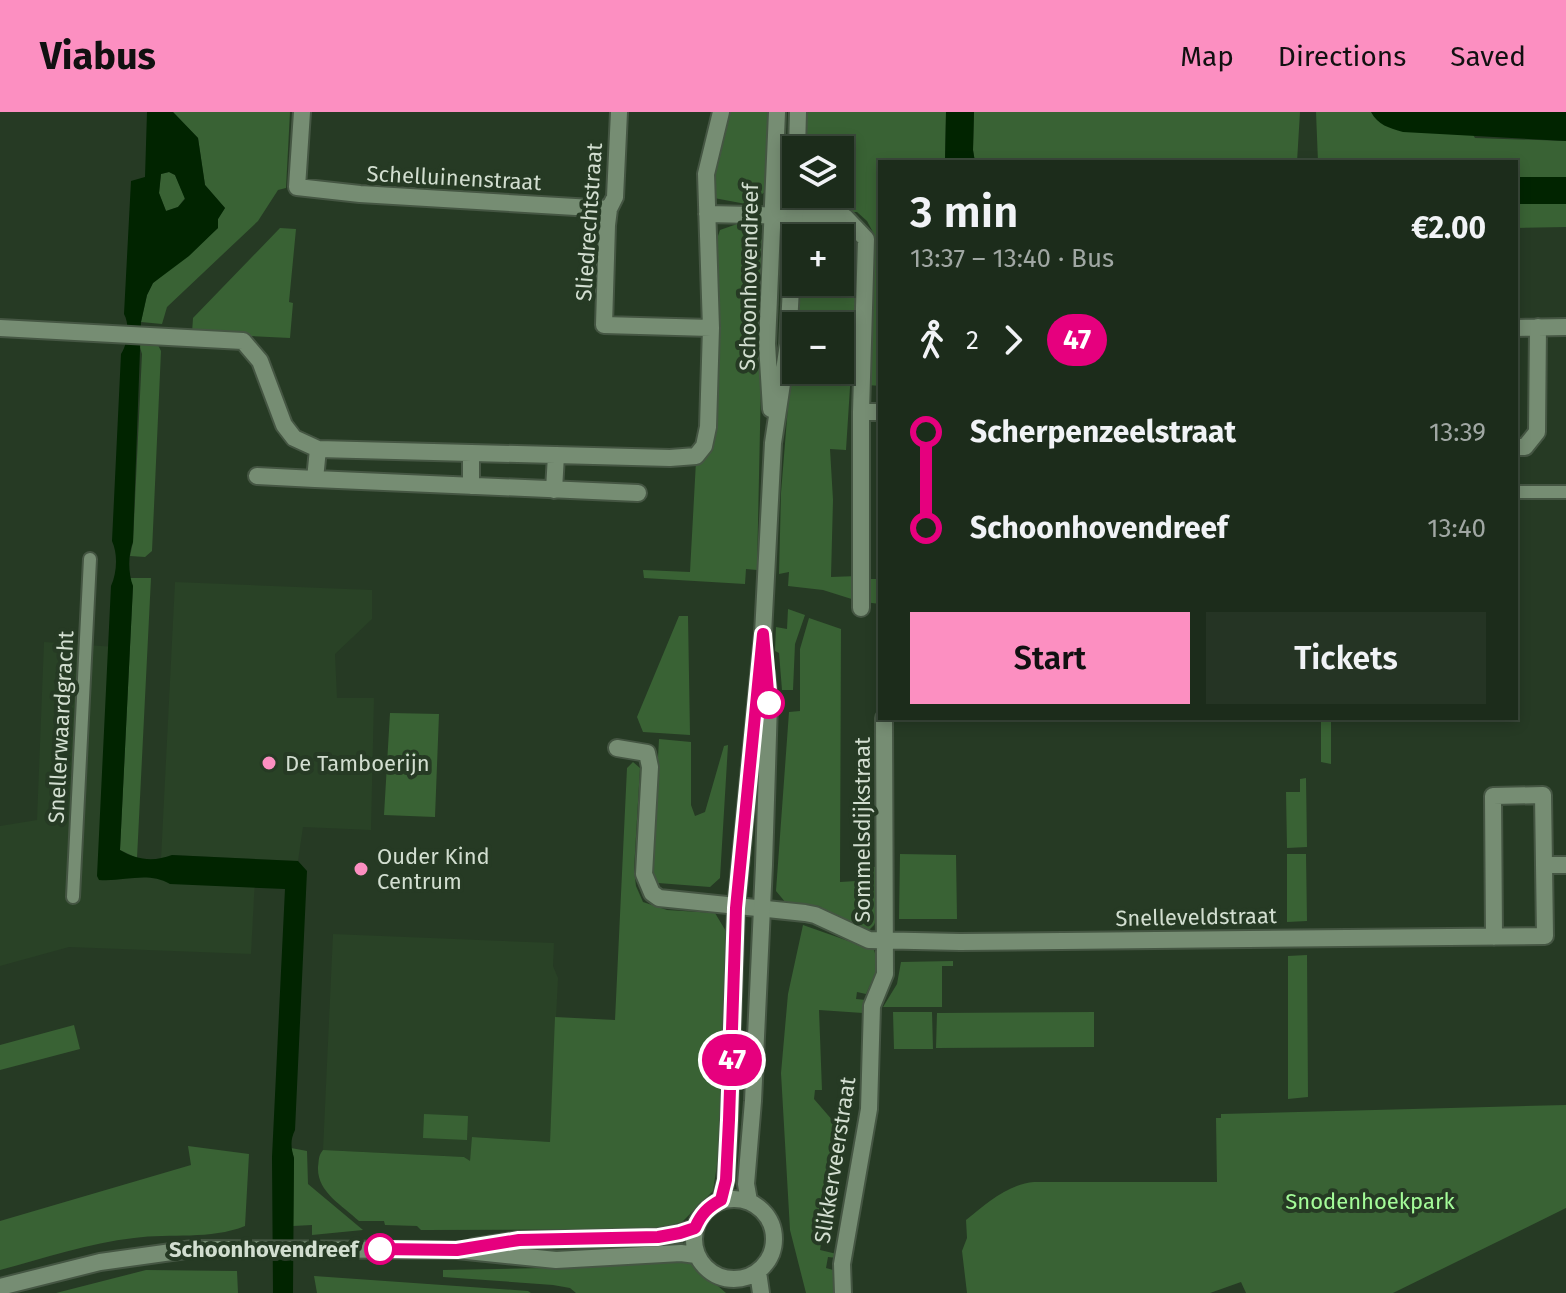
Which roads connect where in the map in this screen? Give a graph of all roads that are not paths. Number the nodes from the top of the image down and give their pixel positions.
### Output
1 (302, 112) edge
2 (619, 112) edge
3 (721, 112) edge
4 (777, 112) edge
5 (798, 112) edge
6 (797, 136) edge
7 (796, 208) edge
8 (609, 209) junction
9 (707, 214) junction
10 (771, 215) junction
11 (796, 215) junction
12 (1538, 327) junction
13 (1566, 327) edge
14 (0, 328) edge
15 (711, 328) junction
16 (1518, 328) edge
17 (861, 412) junction
18 (878, 412) edge
19 (773, 443) junction
20 (1518, 447) edge
21 (318, 449) junction
22 (471, 453) junction
23 (556, 455) junction
24 (257, 476) dead end
25 (315, 479) junction
26 (471, 486) junction
27 (554, 490) junction
28 (1518, 492) edge
29 (1566, 492) edge
30 (638, 493) dead end
31 (90, 559) dead end
32 (861, 608) dead end
33 (763, 634) junction
34 (884, 720) edge
35 (617, 748) dead end
36 (1544, 865) junction
37 (1566, 865) edge
38 (73, 897) dead end
39 (736, 908) junction
40 (761, 909) junction
41 (1494, 937) junction
42 (886, 941) junction
43 (721, 1200) junction
44 (749, 1201) junction
45 (695, 1228) junction
46 (457, 1250) junction
47 (696, 1255) junction
48 (758, 1272) junction
49 (735, 1286) edge
50 (0, 1287) edge
51 (761, 1293) edge
52 (843, 1293) edge

1 - 8 street, Schelluinenstraat
2 - 8 street, Sliedrechtstraat
3 - 9 street
4 - 10 street, Schoonhovendreef
5 - 6 street
7 - 11 street, Schoonhovendreef
8 - 15 street, Sliedrechtstraat
9 - 10 street
9 - 15 street
10 - 11 street
10 - 19 street, Schoonhovendreef
11 - 17 street
11 - 19 street, Schoonhovendreef
12 - 13 street
12 - 16 street
12 - 20 street
14 - 21 street
15 - 23 street
17 - 18 street
17 - 32 street
19 - 33 street, Schoonhovendreef
21 - 22 street
21 - 25 street
22 - 23 street
22 - 26 street
23 - 27 street
24 - 25 street
25 - 26 street
26 - 27 street
27 - 30 street
28 - 29 street
31 - 38 street, Snellerwaardgracht
33 - 39 street, Schoonhovendreef
33 - 40 street, Schoonhovendreef
34 - 42 street, Sommelsdijkstraat
35 - 39 street, Snelleveldstraat
36 - 37 street
36 - 41 street, Snelleveldstraat
36 - 41 street
39 - 40 street, Snelleveldstraat
39 - 43 street, Schoonhovendreef
40 - 42 street, Snelleveldstraat
40 - 44 street, Schoonhovendreef
41 - 42 street, Snelleveldstraat
42 - 52 street, Slikkerveerstraat
43 - 44 street
43 - 45 street
44 - 48 street
45 - 46 street
45 - 47 street
46 - 47 street
46 - 50 street
47 - 49 street
48 - 49 street
48 - 51 street

